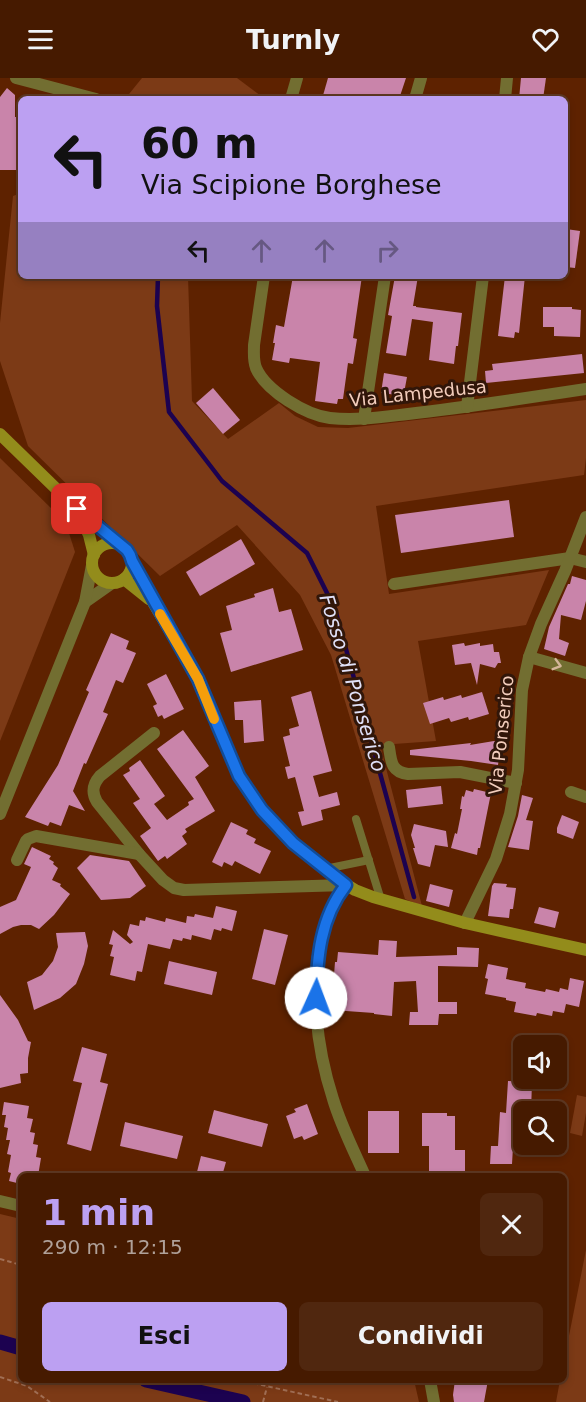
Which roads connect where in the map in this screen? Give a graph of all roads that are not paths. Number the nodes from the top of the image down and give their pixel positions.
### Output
1 (16, 78) edge
2 (297, 78) edge
3 (421, 78) edge
4 (507, 78) edge
5 (85, 96) edge
6 (295, 96) edge
7 (416, 96) edge
8 (504, 96) edge
9 (264, 279) edge
10 (385, 279) edge
11 (483, 279) edge
12 (586, 389) edge
13 (467, 407) junction
14 (364, 418) junction
15 (0, 434) edge
16 (77, 509) junction
17 (586, 517) edge
18 (122, 546) junction
19 (570, 558) junction
20 (93, 560) junction
21 (132, 561) junction
22 (586, 562) edge
23 (118, 581) junction
24 (394, 584) dead end
25 (86, 602) junction
26 (154, 604) junction
27 (529, 657) junction
28 (586, 673) edge
29 (154, 734) dead end
30 (389, 747) dead end
31 (516, 783) junction
32 (572, 792) dead end
33 (586, 797) edge
34 (0, 814) edge
35 (356, 819) dead end
36 (139, 854) junction
37 (17, 860) dead end
38 (369, 860) junction
39 (325, 869) junction
40 (346, 885) junction
41 (381, 900) junction
42 (465, 923) junction
43 (586, 950) edge
44 (364, 1173) edge
45 (0, 1201) edge
46 (18, 1205) edge
47 (431, 1383) edge
48 (434, 1402) edge

1 - 5 street
2 - 6 street
3 - 7 street
4 - 8 street
9 - 14 street, Via Lampedusa
10 - 14 street
11 - 13 street
12 - 13 street, Via Lampedusa
13 - 14 street, Via Lampedusa
15 - 16 main road
16 - 18 main road
16 - 20 main road
17 - 19 street, Via Ponserico
18 - 20 main road
18 - 21 main road
19 - 22 street
19 - 24 street
19 - 27 street, Via Ponserico
20 - 23 main road
20 - 25 street
21 - 23 main road
21 - 26 main road
23 - 25 street
23 - 26 main road
25 - 34 street
26 - 39 main road
27 -> 28 street
27 - 31 street, Via Ponserico
29 - 36 street
30 - 31 street
31 - 42 street, Via Ponserico
32 - 33 street
35 - 38 lane
36 - 37 street
36 - 40 street
38 - 39 lane
38 - 41 lane
39 - 40 main road
40 - 41 main road
40 - 44 street
41 - 42 main road
42 - 43 main road
45 - 46 street
47 - 48 street

